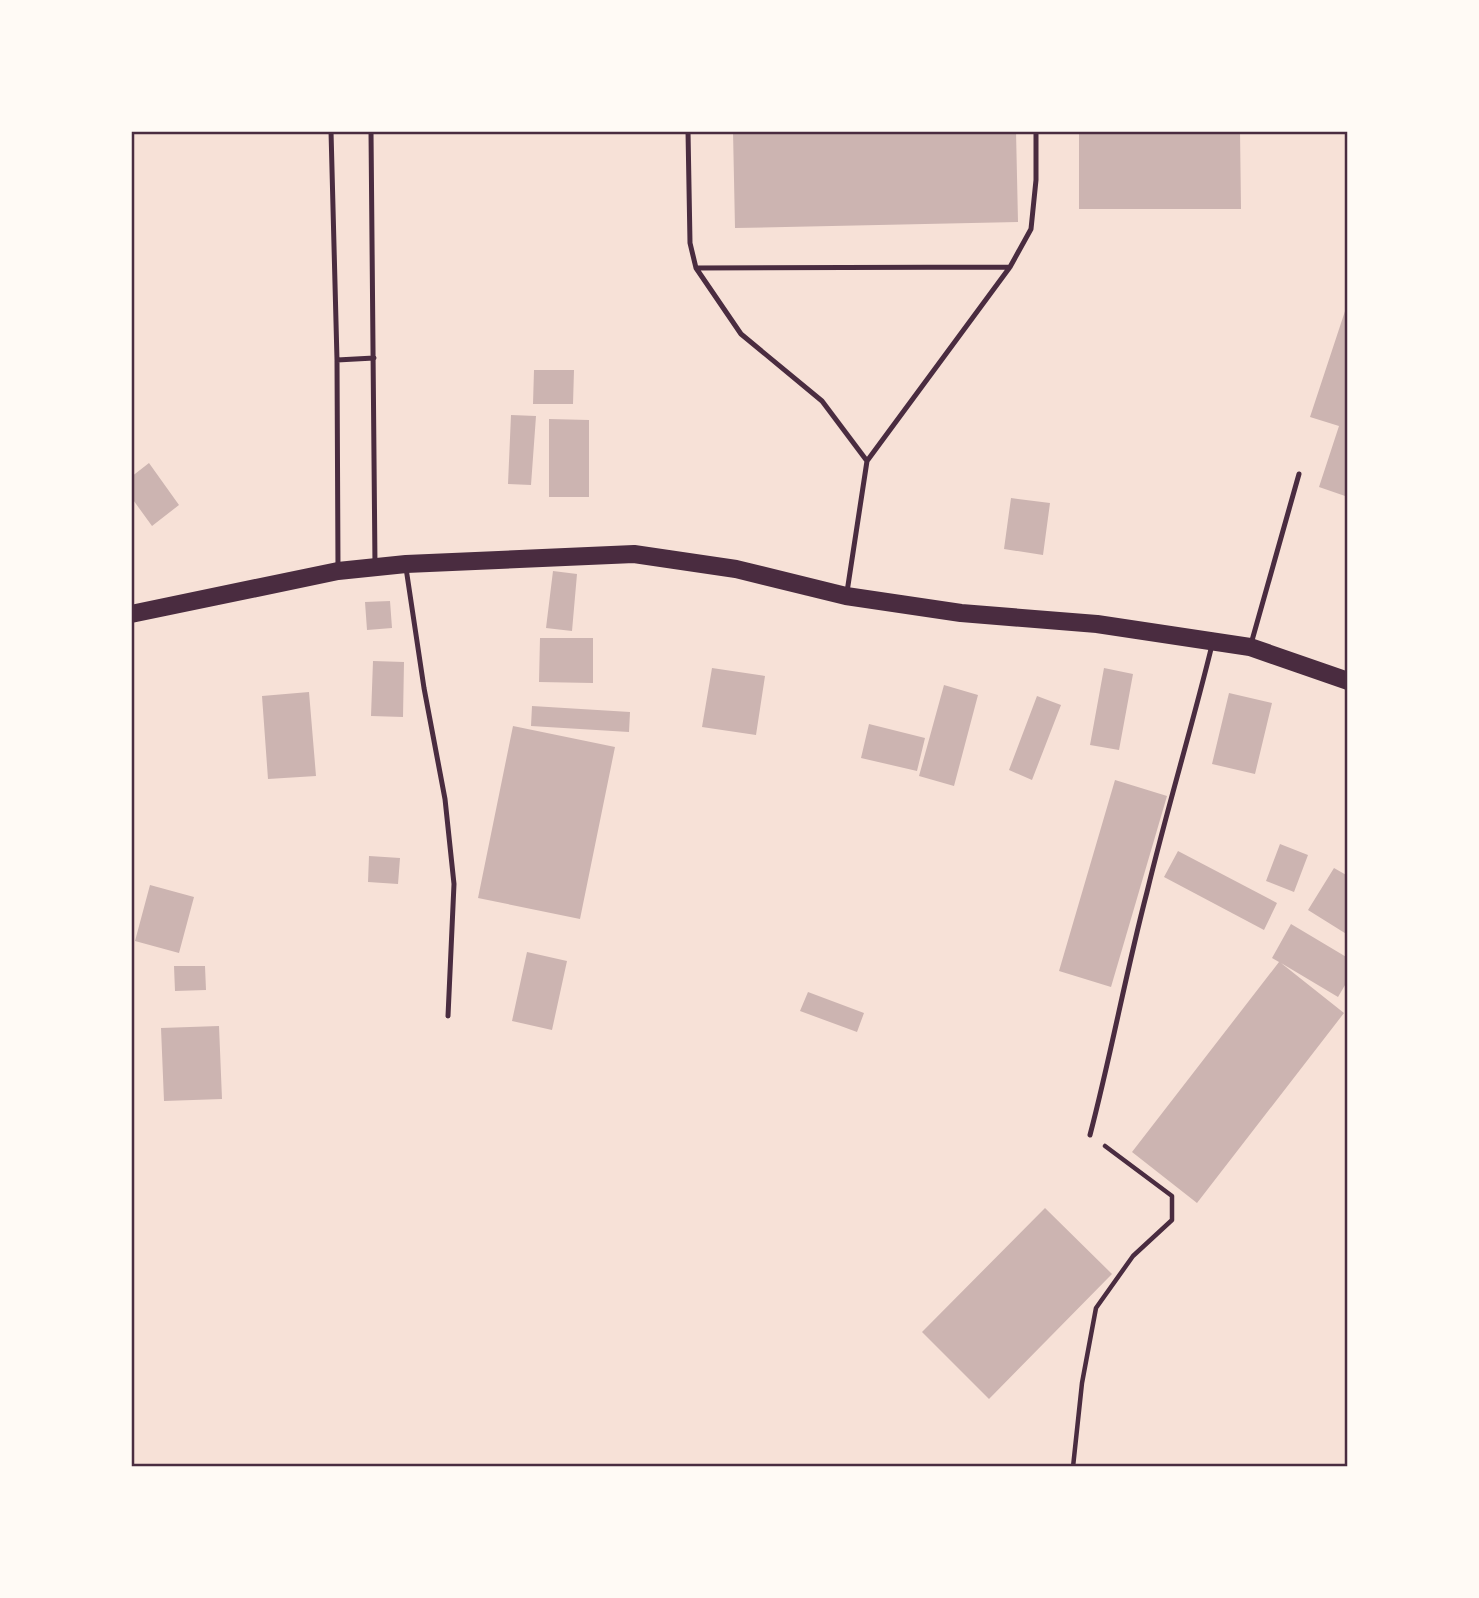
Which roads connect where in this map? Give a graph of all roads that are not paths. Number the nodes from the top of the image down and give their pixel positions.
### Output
1 (331, 131) edge
2 (371, 131) edge
3 (688, 131) edge
4 (1036, 131) edge
5 (1010, 267) junction
6 (696, 268) junction
7 (374, 358) junction
8 (337, 360) junction
9 (867, 461) junction
10 (1299, 474) dead end
11 (406, 565) junction
12 (376, 568) junction
13 (338, 571) junction
14 (846, 596) junction
15 (131, 614) edge
16 (1213, 641) junction
17 (1250, 647) junction
18 (1348, 681) edge
19 (448, 1016) dead end
20 (1090, 1135) road end

1 - 8 lane
2 - 7 lane
3 - 6 lane
4 - 5 lane
5 - 6 lane
5 - 9 lane
6 - 9 lane
7 - 8 lane
7 - 12 lane
8 - 13 lane
9 - 14 lane
10 - 17 lane
11 - 12 main road
11 - 14 main road
11 - 19 lane
12 - 13 main road
13 - 15 main road
14 - 16 main road
16 - 17 main road
16 - 20 lane
17 - 18 main road

